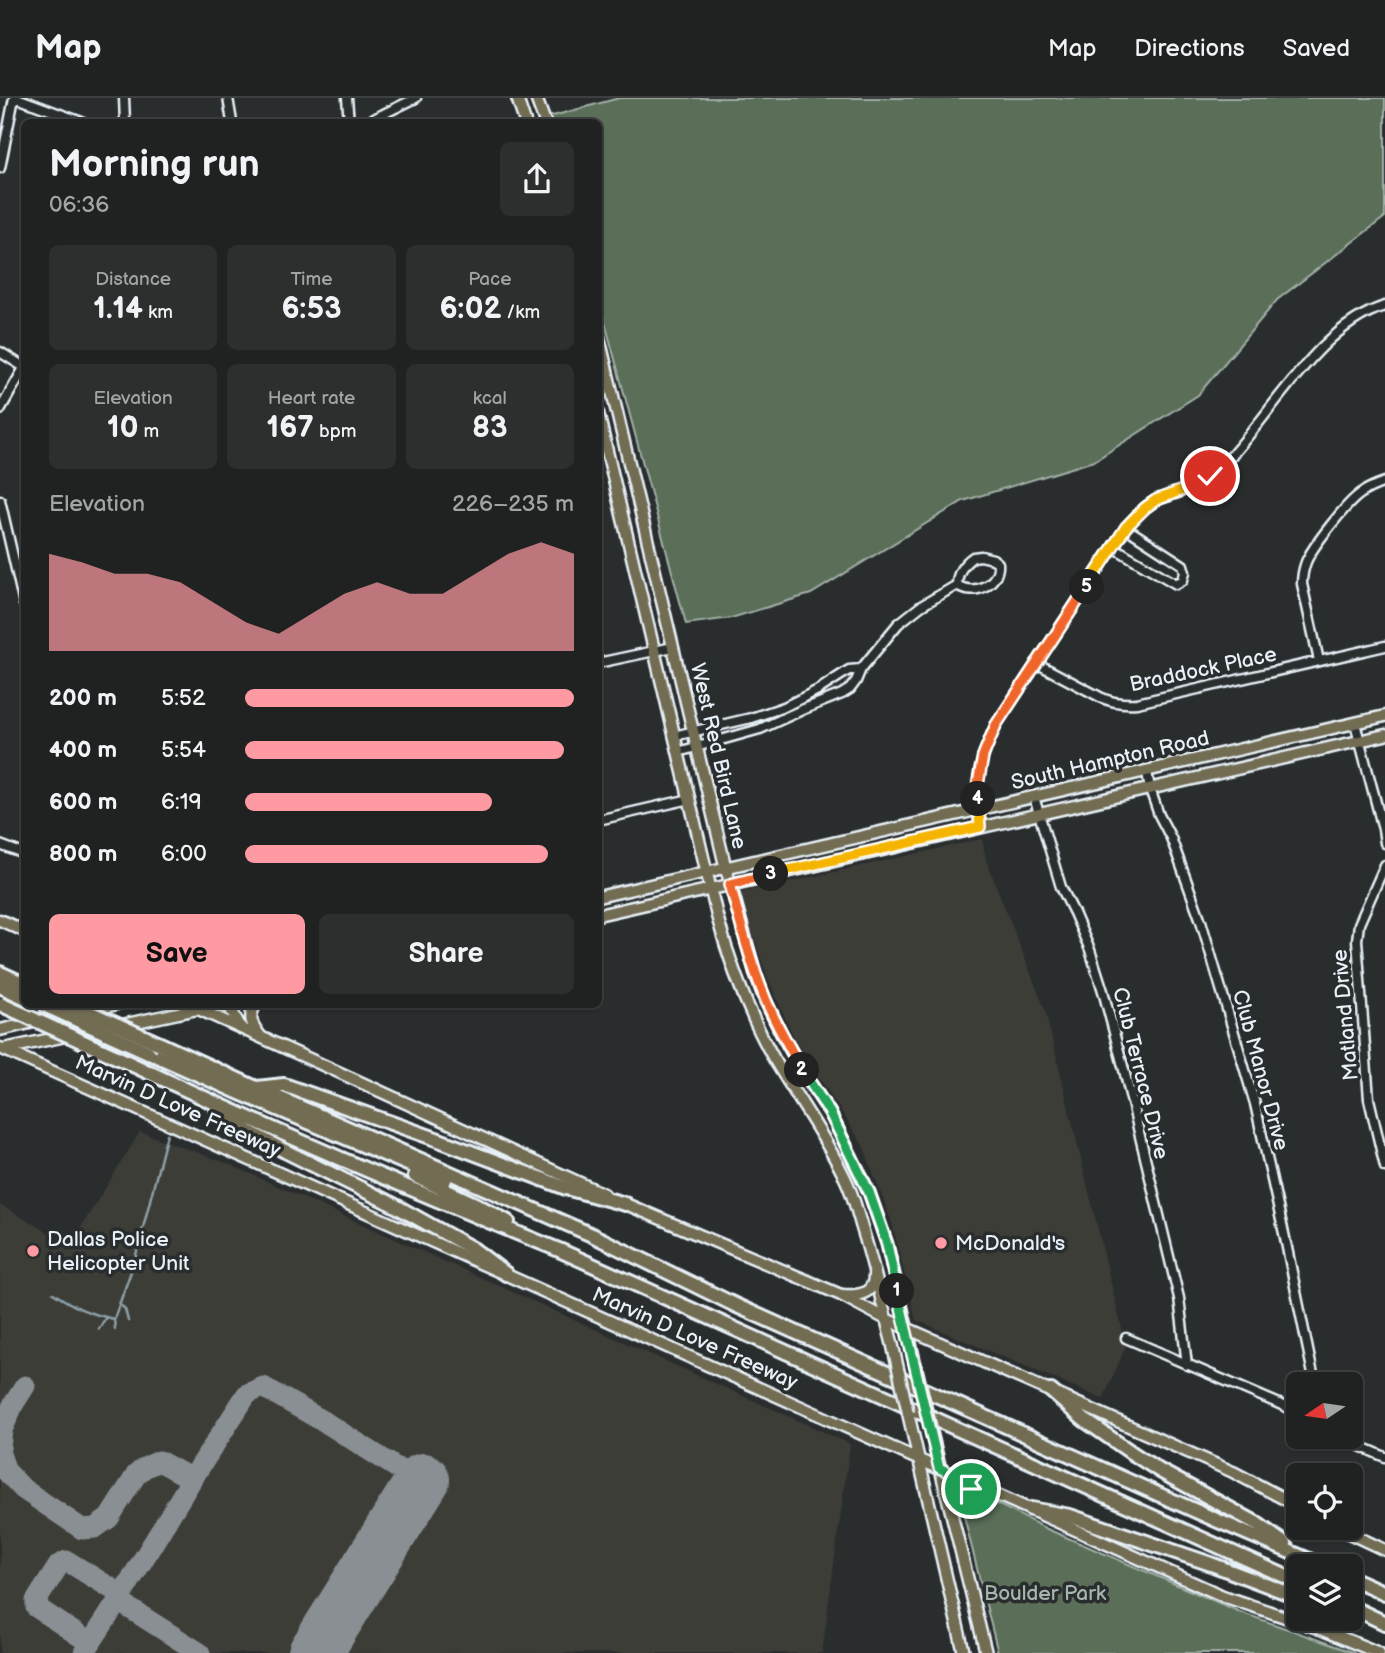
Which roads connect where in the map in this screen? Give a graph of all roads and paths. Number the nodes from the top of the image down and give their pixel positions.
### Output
1 (15, 98) edge
2 (124, 98) edge
3 (228, 98) edge
4 (347, 98) edge
5 (416, 98) edge
6 (517, 98) edge
7 (536, 98) edge
8 (74, 119) edge
9 (125, 119) edge
10 (232, 119) edge
11 (349, 119) edge
12 (373, 119) edge
13 (524, 119) edge
14 (544, 119) edge
15 (0, 167) edge
16 (1385, 306) edge
17 (602, 350) edge
18 (0, 352) edge
19 (21, 366) edge
20 (21, 373) edge
21 (0, 410) edge
22 (602, 430) edge
23 (1385, 482) edge
24 (0, 500) edge
25 (1126, 528) junction
26 (1113, 547) junction
27 (957, 585) junction
28 (21, 591) edge
29 (666, 616) junction
30 (647, 620) junction
31 (1385, 646) edge
32 (673, 647) junction
33 (654, 651) junction
34 (1319, 661) junction
35 (602, 662) edge
36 (1036, 663) junction
37 (860, 668) junction
38 (818, 690) junction
39 (828, 700) junction
40 (788, 705) junction
41 (794, 713) junction
42 (1385, 716) edge
43 (751, 718) junction
44 (1355, 723) junction
45 (754, 731) junction
46 (694, 732) junction
47 (1385, 735) edge
48 (674, 736) junction
49 (1360, 741) junction
50 (1255, 746) junction
51 (697, 747) junction
52 (678, 752) junction
53 (1259, 764) junction
54 (1147, 772) junction
55 (1150, 789) junction
56 (1034, 797) junction
57 (690, 799) junction
58 (979, 810) junction
59 (1039, 814) junction
60 (602, 819) edge
61 (980, 827) junction
62 (1385, 844) edge
63 (0, 845) edge
64 (21, 853) edge
65 (1385, 865) edge
66 (726, 869) junction
67 (707, 873) junction
68 (730, 884) junction
69 (711, 888) junction
70 (602, 896) edge
71 (602, 914) edge
72 (0, 920) edge
73 (21, 930) edge
74 (0, 973) edge
75 (21, 983) edge
76 (0, 986) edge
77 (21, 996) edge
78 (0, 1004) edge
79 (51, 1008) edge
80 (80, 1008) edge
81 (99, 1008) edge
82 (195, 1008) edge
83 (206, 1008) edge
84 (231, 1008) edge
85 (254, 1008) edge
86 (199, 1010) junction
87 (242, 1029) junction
88 (0, 1030) edge
89 (261, 1037) junction
90 (1, 1049) edge
91 (791, 1050) junction
92 (774, 1059) junction
93 (256, 1088) junction
94 (240, 1093) junction
95 (206, 1100) junction
96 (1385, 1167) edge
97 (625, 1204) junction
98 (875, 1207) junction
99 (858, 1213) junction
100 (592, 1235) junction
101 (559, 1250) junction
102 (874, 1266) junction
103 (506, 1274) junction
104 (841, 1295) junction
105 (886, 1319) junction
106 (906, 1327) junction
107 (1126, 1338) dead end
108 (1187, 1364) junction
109 (1312, 1372) edge
110 (1051, 1391) junction
111 (1286, 1407) edge
112 (1363, 1447) edge
113 (1385, 1457) edge
114 (919, 1459) junction
115 (939, 1468) junction
116 (983, 1488) junction
117 (1286, 1500) edge
118 (1031, 1509) junction
119 (952, 1522) junction
120 (1363, 1540) edge
121 (1385, 1550) edge
122 (1295, 1554) edge
123 (1298, 1554) edge
124 (1286, 1577) edge
125 (1363, 1583) edge
126 (1286, 1592) edge
127 (1385, 1593) edge
128 (1363, 1614) edge
129 (1385, 1623) edge
130 (964, 1653) edge
131 (986, 1653) edge
132 (1379, 1653) edge

1 - 8 street
1 - 15 street
2 - 9 street
3 - 10 street
4 - 11 street
5 - 12 street
6 - 13 main road
7 - 14 main road
16 - 25 street
17 - 29 main road, West Red Bird Lane
18 - 19 street
20 - 21 street
22 - 30 main road, West Red Bird Lane
23 - 34 street
24 - 28 street
25 - 26 street
25 - 26 street
26 - 36 street
27 - 27 street
27 - 37 street
29 - 30 main road
29 - 32 main road, West Red Bird Lane
30 - 33 main road, West Red Bird Lane
31 - 34 street, Braddock Place
32 - 33 street
32 - 46 main road, West Red Bird Lane
33 - 35 street
33 - 48 main road, West Red Bird Lane
34 - 36 street, Braddock Place
36 - 58 street
37 - 38 street
37 - 39 street
38 - 39 street
38 - 40 street
39 - 41 street
40 - 41 street
40 - 43 street
41 - 45 street
42 - 44 main road, South Hampton Road
43 - 45 street
43 - 46 street
44 - 49 street
44 - 50 main road, South Hampton Road
45 - 51 street
46 - 48 street
46 - 51 main road, West Red Bird Lane
47 - 49 main road, South Hampton Road
48 - 52 main road, West Red Bird Lane
49 - 53 main road, South Hampton Road
49 - 62 street
50 - 53 main road
50 - 54 main road, South Hampton Road
51 - 52 street
51 - 66 main road, West Red Bird Lane
52 - 57 main road, West Red Bird Lane
53 - 55 main road, South Hampton Road
54 - 55 street, Club Manor Drive
54 - 56 main road, South Hampton Road
55 - 59 main road, South Hampton Road
55 - 109 street, Club Manor Drive
56 - 58 main road, South Hampton Road
56 - 59 street, Club Terrace Drive
57 - 60 street
57 - 67 main road, West Red Bird Lane
58 - 61 street
58 - 66 main road, South Hampton Road
59 - 61 main road, South Hampton Road
59 - 108 street, Club Terrace Drive
61 - 68 main road, South Hampton Road
63 - 64 street
65 - 96 street, Matland Drive
66 - 67 main road, South Hampton Road
66 - 68 main road, West Red Bird Lane
67 - 69 main road, West Red Bird Lane
67 - 70 main road, South Hampton Road
68 - 69 main road, South Hampton Road
68 - 91 main road, West Red Bird Lane
69 - 71 main road, South Hampton Road
69 - 92 main road, West Red Bird Lane
72 - 73 main road
74 - 75 highway
76 - 77 highway
78 - 95 highway, Marvin D Love Freeway, bridge
79 - 94 highway, bridge
80 - 93 highway, bridge
81 - 88 main road
82 - 86 main road
83 - 86 main road
84 - 87 main road
85 - 89 main road
86 - 87 main road
86 - 90 main road
87 - 89 main road
89 - 97 main road
90 - 103 main road, Marvin D Love Freeway
91 - 92 main road
91 - 98 main road, West Red Bird Lane
92 - 99 main road, West Red Bird Lane
93 - 97 highway
93 - 100 highway
94 - 100 highway
94 - 101 highway
95 - 101 highway, Marvin D Love Freeway
95 - 103 highway
97 - 104 main road
98 - 99 main road
98 - 106 main road, West Red Bird Lane
99 - 102 main road, West Red Bird Lane
100 - 122 highway
101 - 124 highway, Marvin D Love Freeway
102 - 104 main road
102 - 105 main road, West Red Bird Lane
103 - 114 main road, Marvin D Love Freeway
104 - 105 main road
105 - 106 main road
105 - 114 main road, West Red Bird Lane, bridge
106 - 110 main road
106 - 115 main road, West Red Bird Lane, bridge
107 - 108 street
108 - 111 street
110 - 117 main road
110 - 123 highway
112 - 113 street
114 - 115 main road, Marvin D Love Freeway
114 - 130 main road, West Red Bird Lane
115 - 116 main road, Marvin D Love Freeway
115 - 119 main road, West Red Bird Lane
116 - 118 main road, Marvin D Love Freeway
116 - 119 main road
118 - 126 highway
118 - 132 main road, Marvin D Love Freeway
119 - 131 main road, West Red Bird Lane
120 - 121 main road
125 - 127 highway
128 - 129 highway

